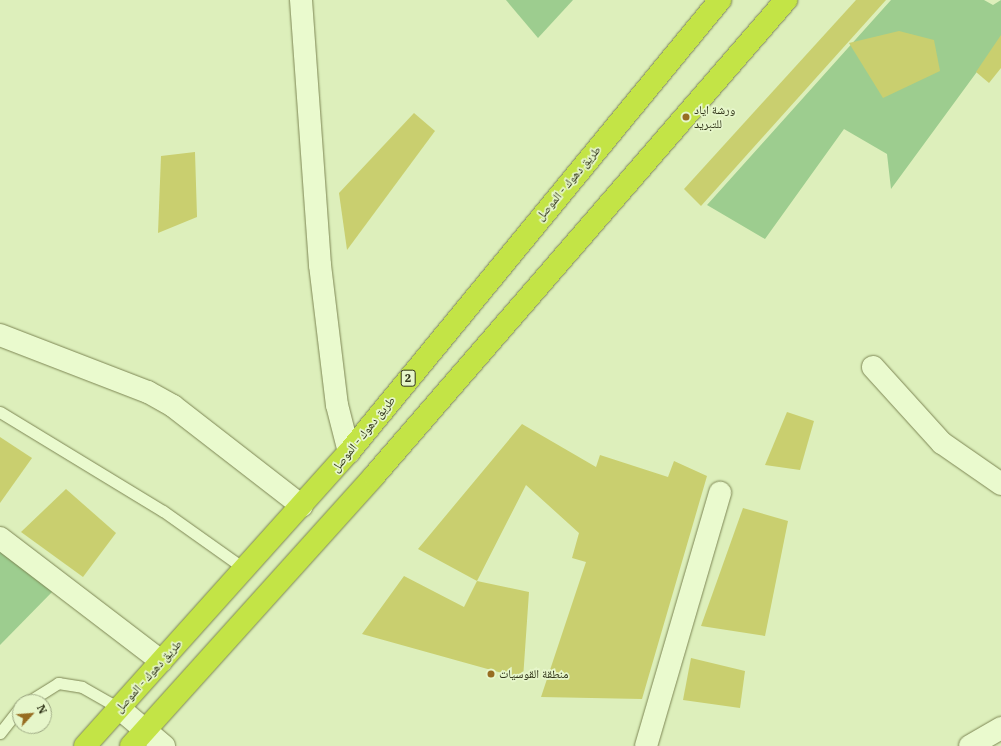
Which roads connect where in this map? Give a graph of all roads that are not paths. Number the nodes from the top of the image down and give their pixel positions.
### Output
1 (301, 0) edge
2 (720, 0) edge
3 (786, 0) edge
4 (0, 335) edge
5 (873, 367) dead end
6 (0, 412) edge
7 (349, 452) junction
8 (1001, 484) edge
9 (720, 492) dead end
10 (302, 506) junction
11 (0, 538) edge
12 (245, 569) junction
13 (161, 661) junction
14 (41, 694) edge
15 (119, 708) junction
16 (12, 717) edge
17 (1001, 728) edge
18 (145, 729) junction
19 (0, 733) edge
20 (85, 746) edge
21 (131, 746) edge
22 (164, 746) edge
23 (646, 746) edge
24 (970, 746) edge

1 - 7 street
2 - 7 highway, طريق دهوك - الموصل / 2
3 - 18 highway
4 - 10 street
5 - 8 street
6 - 12 lane
7 - 10 highway, طريق دهوك - الموصل / 2
9 - 23 street
10 - 12 highway, طريق دهوك - الموصل / 2
11 - 13 street
12 - 13 highway, طريق دهوك - الموصل / 2
13 - 15 highway, طريق دهوك - الموصل / 2
14 - 15 lane
15 - 18 street
15 - 20 highway, طريق دهوك - الموصل / 2
16 - 19 lane
17 - 24 street
18 - 21 highway
18 - 22 street

